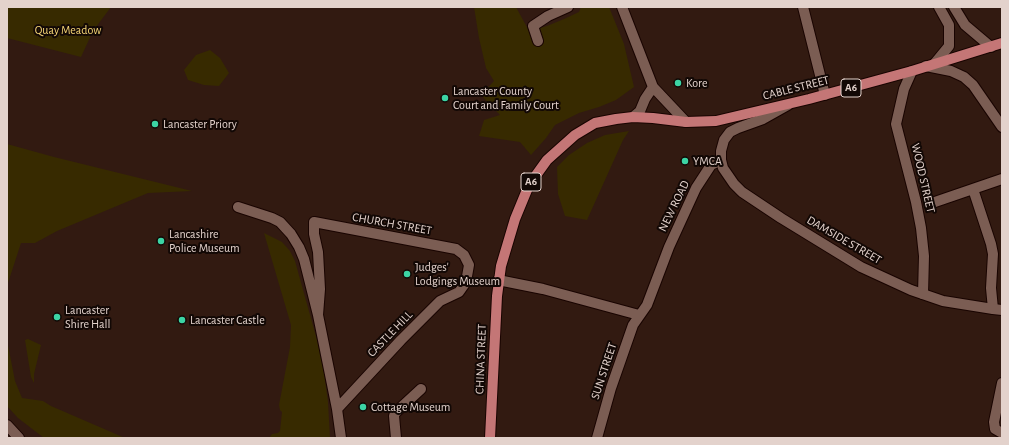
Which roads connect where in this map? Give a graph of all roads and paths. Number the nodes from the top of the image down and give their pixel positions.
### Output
1 (568, 7) edge
2 (622, 7) edge
3 (803, 7) edge
4 (939, 7) edge
5 (954, 7) edge
6 (538, 41) dead end
7 (1002, 43) edge
8 (991, 47) junction
9 (931, 64) junction
10 (912, 71) junction
11 (653, 87) junction
12 (825, 95) junction
13 (790, 104) junction
14 (632, 117) junction
15 (686, 122) junction
16 (1002, 127) edge
17 (721, 160) junction
18 (1002, 180) edge
19 (973, 189) junction
20 (932, 203) dead end
21 (238, 207) dead end
22 (464, 255) joint
23 (498, 280) junction
24 (923, 294) junction
25 (999, 310) edge
26 (318, 315) junction
27 (639, 315) junction
28 (1002, 384) edge
29 (421, 389) dead end
30 (337, 409) junction
31 (7, 425) edge
32 (998, 431) edge
33 (19, 438) edge
34 (341, 438) edge
35 (396, 438) edge
36 (490, 438) edge
37 (597, 438) edge

1 - 6 street
2 - 11 street
3 - 12 street
4 - 9 street
5 - 8 street
7 - 8 main road, CABLE STREET / A6
8 - 9 main road, CABLE STREET / A6
9 - 10 main road, CABLE STREET / A6
9 - 16 street
10 - 12 main road, CABLE STREET / A6
10 - 24 street, WOOD STREET
11 - 14 street
11 - 15 street
12 - 13 main road, CABLE STREET / A6
13 - 15 main road, CABLE STREET / A6
13 - 17 street
14 - 15 main road, A6
14 - 23 main road, A6
17 - 24 street, DAMSIDE STREET
17 - 27 street, NEW ROAD
18 - 19 street
19 - 20 street
19 - 25 street
21 - 26 street
22 - 26 street, CHURCH STREET
22 - 30 street, CASTLE HILL
23 - 27 street
23 - 36 main road, CHINA STREET / A6
24 - 25 street, DAMSIDE STREET
26 - 30 street
27 - 37 street, SUN STREET
28 - 32 street
29 - 35 street
30 - 34 street
31 - 33 street

